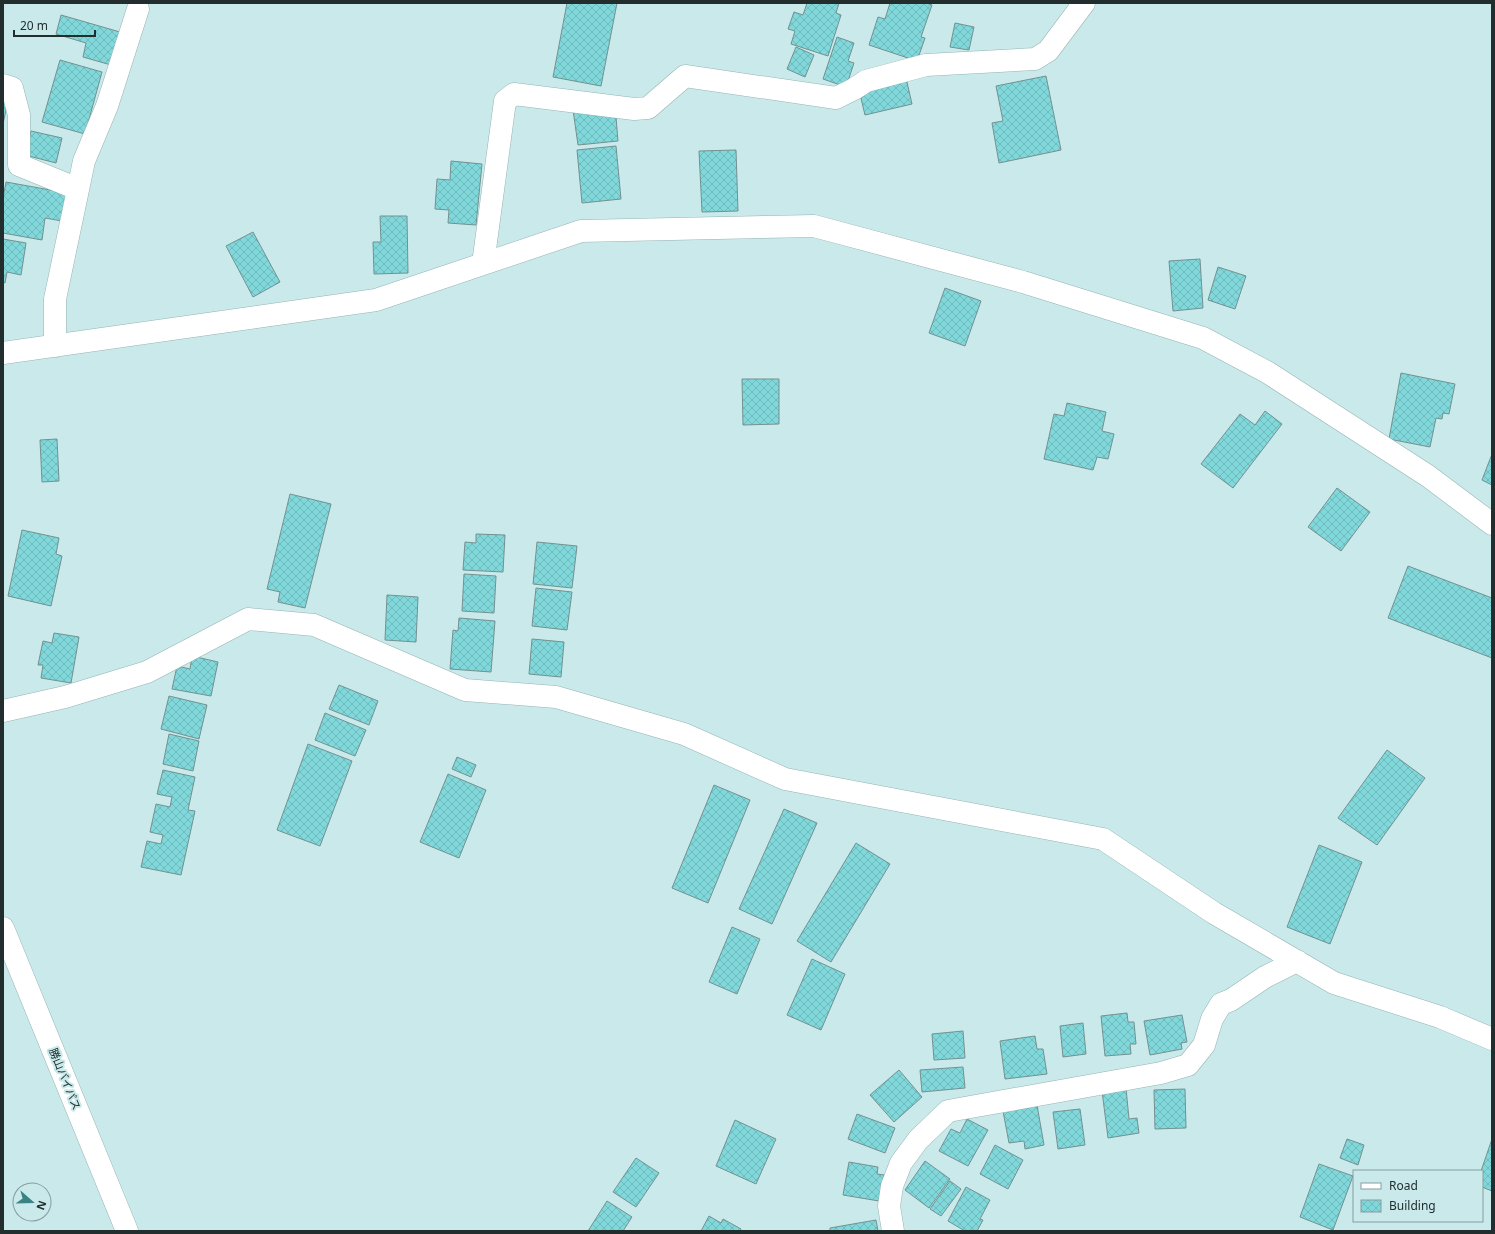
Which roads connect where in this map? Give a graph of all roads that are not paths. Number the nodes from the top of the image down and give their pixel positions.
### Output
1 (1084, 3) edge
2 (138, 10) dead end
3 (3, 85) edge
4 (78, 189) junction
5 (483, 264) junction
6 (55, 346) junction
7 (3, 353) edge
8 (1492, 524) edge
9 (3, 711) edge
10 (3, 928) edge
11 (1297, 961) junction
12 (1492, 1039) edge
13 (127, 1231) edge
14 (893, 1231) edge

1 - 5 street
2 - 4 street
3 - 4 street
4 - 6 street
5 - 6 street
5 - 8 street
6 - 7 street
9 - 11 street
10 - 13 street, 勝山バイパス
11 - 12 street
11 - 14 street

